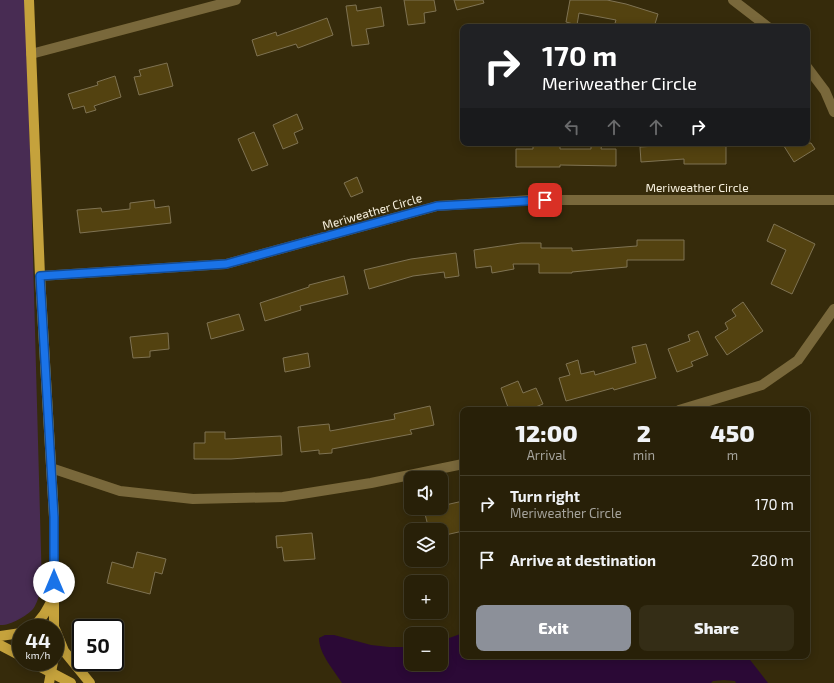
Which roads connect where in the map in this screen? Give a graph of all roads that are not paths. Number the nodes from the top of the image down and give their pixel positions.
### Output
1 (29, 0) edge
2 (236, 0) edge
3 (734, 0) edge
4 (764, 24) edge
5 (31, 54) junction
6 (810, 71) edge
7 (834, 112) edge
8 (834, 200) edge
9 (40, 276) junction
10 (834, 309) edge
11 (689, 407) edge
12 (460, 465) edge
13 (51, 468) junction
14 (54, 594) junction
15 (42, 619) edge
16 (55, 619) edge
17 (12, 634) edge
18 (0, 636) edge
19 (0, 645) edge
20 (64, 650) edge
21 (12, 651) edge
22 (47, 671) edge
23 (51, 673) junction
24 (48, 683) edge
25 (71, 683) edge
26 (90, 683) edge

1 - 5 main road
2 - 5 street
3 - 4 street
5 - 9 main road
6 - 7 street
8 - 9 street, Meriweather Circle
9 - 13 main road
10 - 11 street
12 - 13 street
13 - 14 main road
14 - 15 main road
14 - 16 main road
17 - 18 main road
19 - 21 main road
20 - 26 main road
22 - 23 main road
23 - 24 main road
23 - 25 main road

